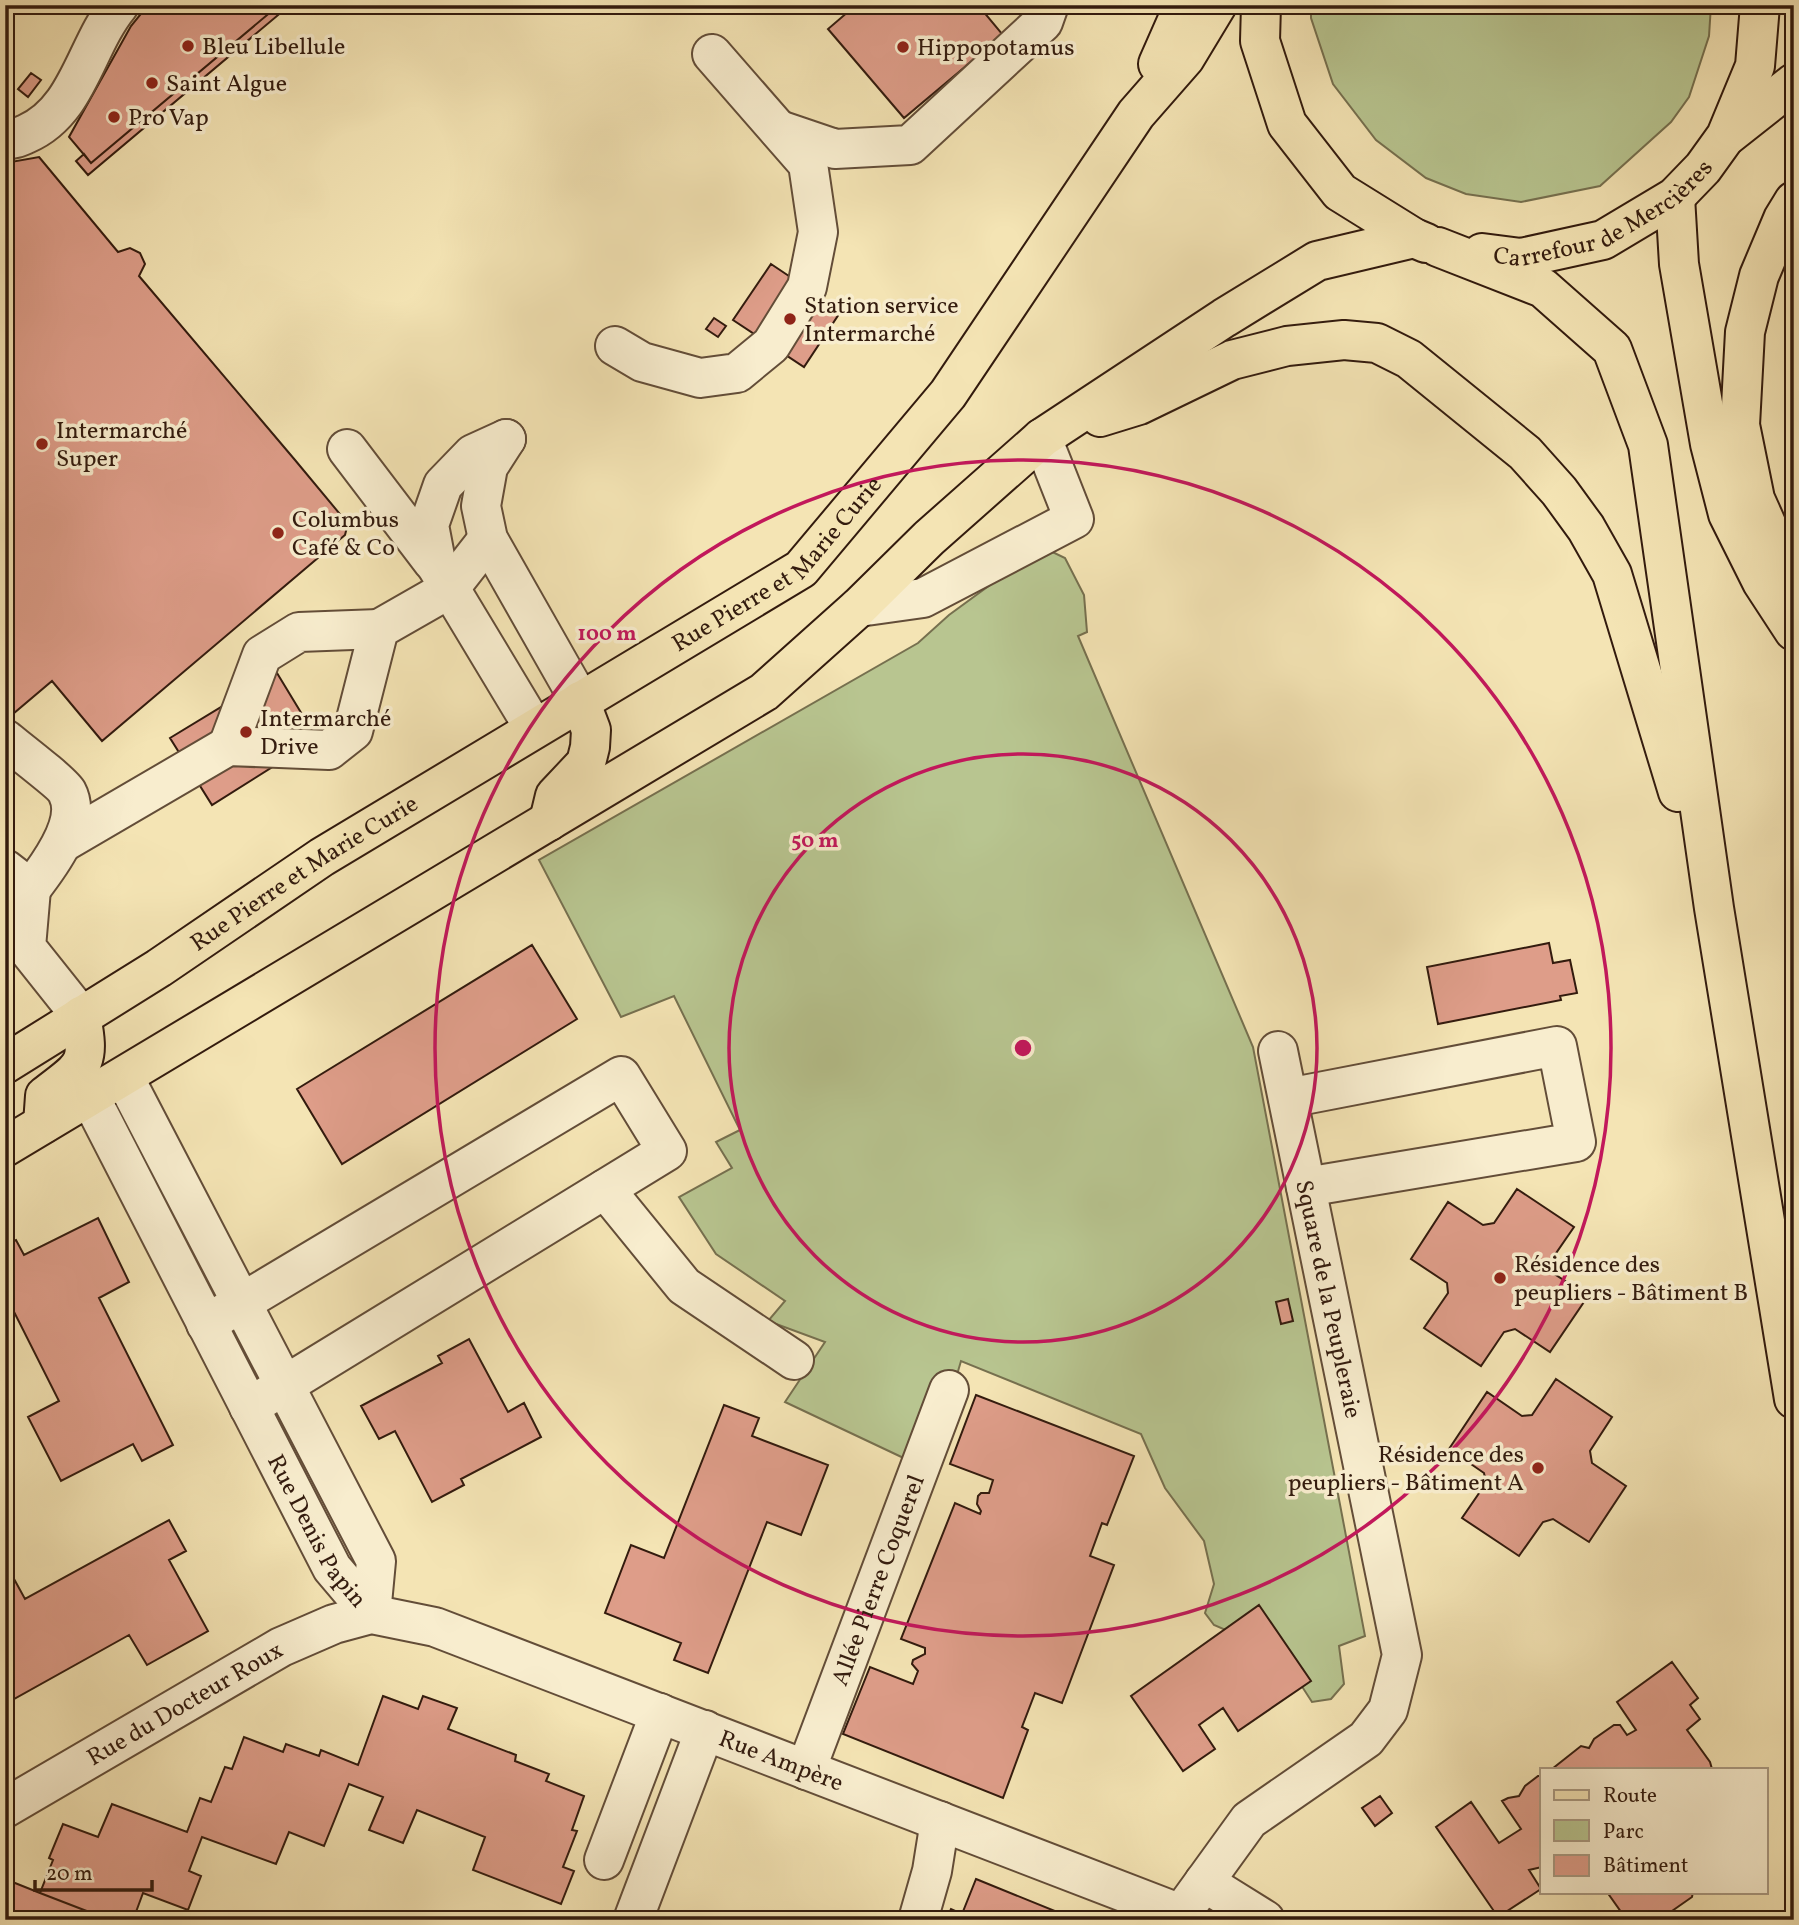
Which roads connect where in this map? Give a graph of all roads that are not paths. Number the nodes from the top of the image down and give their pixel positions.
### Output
1 (119, 5) edge
2 (1049, 5) edge
3 (1184, 5) edge
4 (1217, 5) edge
5 (1261, 5) edge
6 (1760, 5) edge
7 (712, 54) dead end
8 (1794, 83) edge
9 (1136, 114) junction
10 (777, 129) junction
11 (1726, 136) junction
12 (5, 139) edge
13 (1675, 197) junction
14 (1794, 201) edge
15 (1426, 243) junction
16 (615, 346) dead end
17 (1048, 434) junction
18 (347, 450) dead end
19 (488, 539) junction
20 (443, 578) junction
21 (1794, 578) edge
22 (859, 607) junction
23 (379, 629) junction
24 (1794, 631) edge
25 (580, 701) junction
26 (534, 729) junction
27 (5, 739) edge
28 (228, 746) junction
29 (548, 823) junction
30 (62, 843) junction
31 (18, 879) edge
32 (1714, 908) junction
33 (15, 954) edge
34 (81, 1016) junction
35 (1278, 1051) dead end
36 (5, 1064) edge
37 (124, 1077) junction
38 (90, 1097) junction
39 (1288, 1098) junction
40 (43, 1124) junction
41 (5, 1147) edge
42 (1306, 1188) junction
43 (605, 1189) junction
44 (242, 1303) junction
45 (206, 1324) junction
46 (794, 1360) dead end
47 (284, 1385) junction
48 (949, 1390) dead end
49 (1794, 1399) edge
50 (248, 1407) junction
51 (371, 1614) junction
52 (660, 1713) junction
53 (705, 1730) junction
54 (806, 1770) junction
55 (5, 1808) edge
56 (940, 1821) junction
57 (604, 1860) dead end
58 (1204, 1882) junction
59 (1183, 1917) edge
60 (633, 1920) edge
61 (918, 1920) edge
62 (1265, 1920) edge

1 - 12 street
2 - 10 street
3 - 9 main road
4 - 9 main road
5 - 15 main road, Carrefour de Mercières
6 - 11 main road, Carrefour de Mercières
7 - 10 street
8 - 11 main road
9 - 25 main road, Rue Pierre et Marie Curie
10 - 16 street
11 - 13 main road, Carrefour de Mercières
13 - 15 main road, Carrefour de Mercières
13 - 24 main road
14 - 21 main road
15 - 17 main road
15 - 32 main road
17 - 22 main road
17 - 22 street
17 - 32 main road
18 - 20 street
19 - 20 street
19 - 20 street
19 - 25 street
20 - 23 street
20 - 26 street
22 - 29 main road
23 - 28 street
23 - 28 street
25 - 26 main road, Rue Pierre et Marie Curie
25 - 29 main road
26 - 34 main road, Rue Pierre et Marie Curie
27 - 30 street
28 - 30 street
29 - 37 main road
30 - 31 street
31 - 33 street
32 - 49 main road
33 - 34 street
34 - 36 main road, Rue Pierre et Marie Curie
34 - 40 main road
35 - 39 street, Square de la Peupleraie
37 - 38 main road
37 - 44 street, Rue Denis Papin
38 - 40 main road
38 - 45 street, Rue Denis Papin
39 - 42 street, Square de la Peupleraie
39 - 42 street
40 - 41 main road
42 - 58 street, Square de la Peupleraie
43 - 44 street
43 - 46 street
43 - 47 street
44 - 45 street
44 - 47 street, Rue Denis Papin
45 - 50 street, Rue Denis Papin
47 - 50 street
47 - 51 street, Rue Denis Papin
48 - 54 street, Allée Pierre Coquerel
50 - 51 street, Rue Denis Papin
51 - 52 street, Rue Ampère
51 - 55 street, Rue du Docteur Roux
52 - 53 street, Rue Ampère
52 - 57 street
53 - 54 street, Rue Ampère
53 - 60 street
54 - 56 street, Rue Ampère
56 - 59 street, Rue Ampère
56 - 61 street
58 - 59 street, Square de la Peupleraie
58 - 62 street

